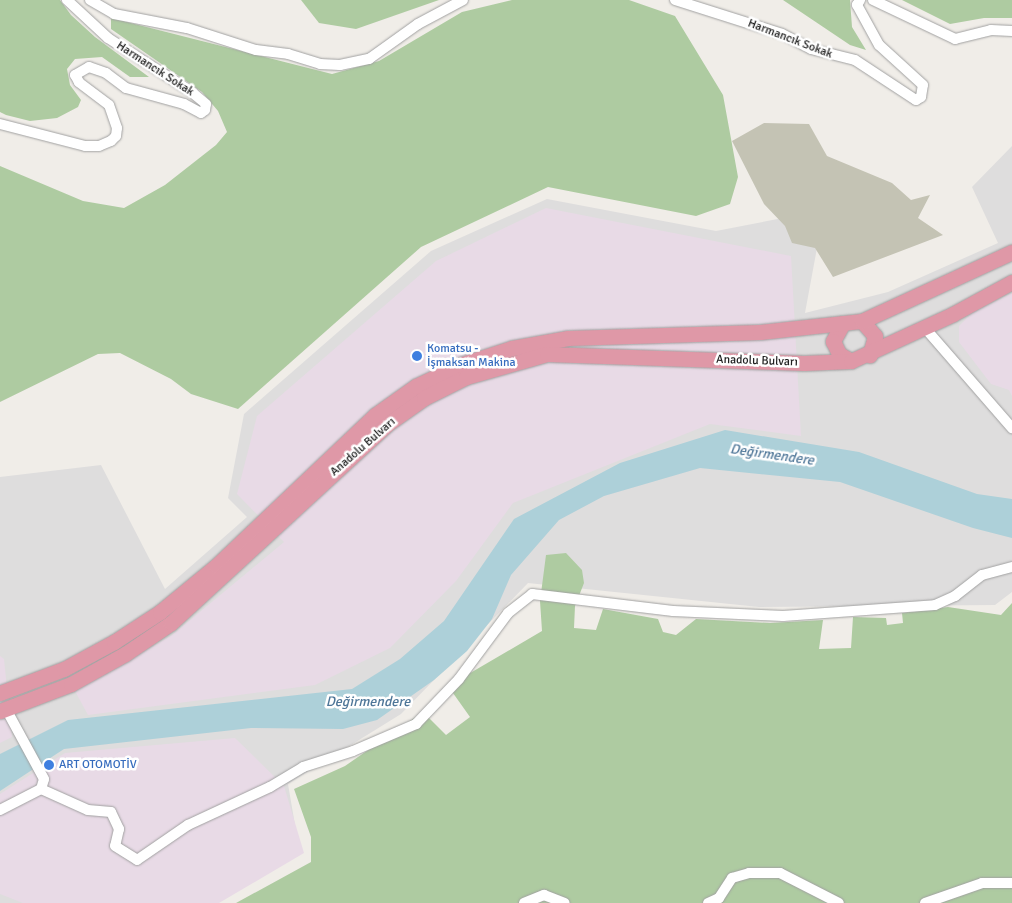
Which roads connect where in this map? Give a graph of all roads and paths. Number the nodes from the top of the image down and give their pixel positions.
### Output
1 (67, 0) edge
2 (90, 0) edge
3 (462, 0) edge
4 (675, 0) edge
5 (860, 0) edge
6 (873, 0) edge
7 (1012, 31) edge
8 (0, 124) edge
9 (1012, 252) edge
10 (1012, 282) edge
11 (862, 321) junction
12 (843, 323) junction
13 (925, 328) junction
14 (870, 355) junction
15 (851, 361) junction
16 (1012, 428) edge
17 (1012, 567) edge
18 (0, 692) edge
19 (3, 710) edge
20 (41, 789) junction
21 (0, 810) edge
22 (1012, 884) edge
23 (524, 903) edge
24 (565, 903) edge
25 (708, 903) edge
26 (839, 903) edge
27 (925, 903) edge

1 - 8 street, Harmancık Sokak
2 - 3 street
4 - 5 street, Harmancık Sokak
6 - 7 street
9 - 11 highway, Anadolu Bulvarı
10 - 13 highway, Anadolu Bulvarı
11 - 12 highway, Anadolu Bulvarı
11 - 14 highway
12 - 15 highway
12 - 18 highway, Anadolu Bulvarı
13 - 14 highway, Anadolu Bulvarı
13 - 16 street
14 - 15 highway, Anadolu Bulvarı
15 - 19 highway, Anadolu Bulvarı
17 - 20 street
19 - 20 street
20 - 21 street
22 - 27 street
23 - 24 street
25 - 26 street

